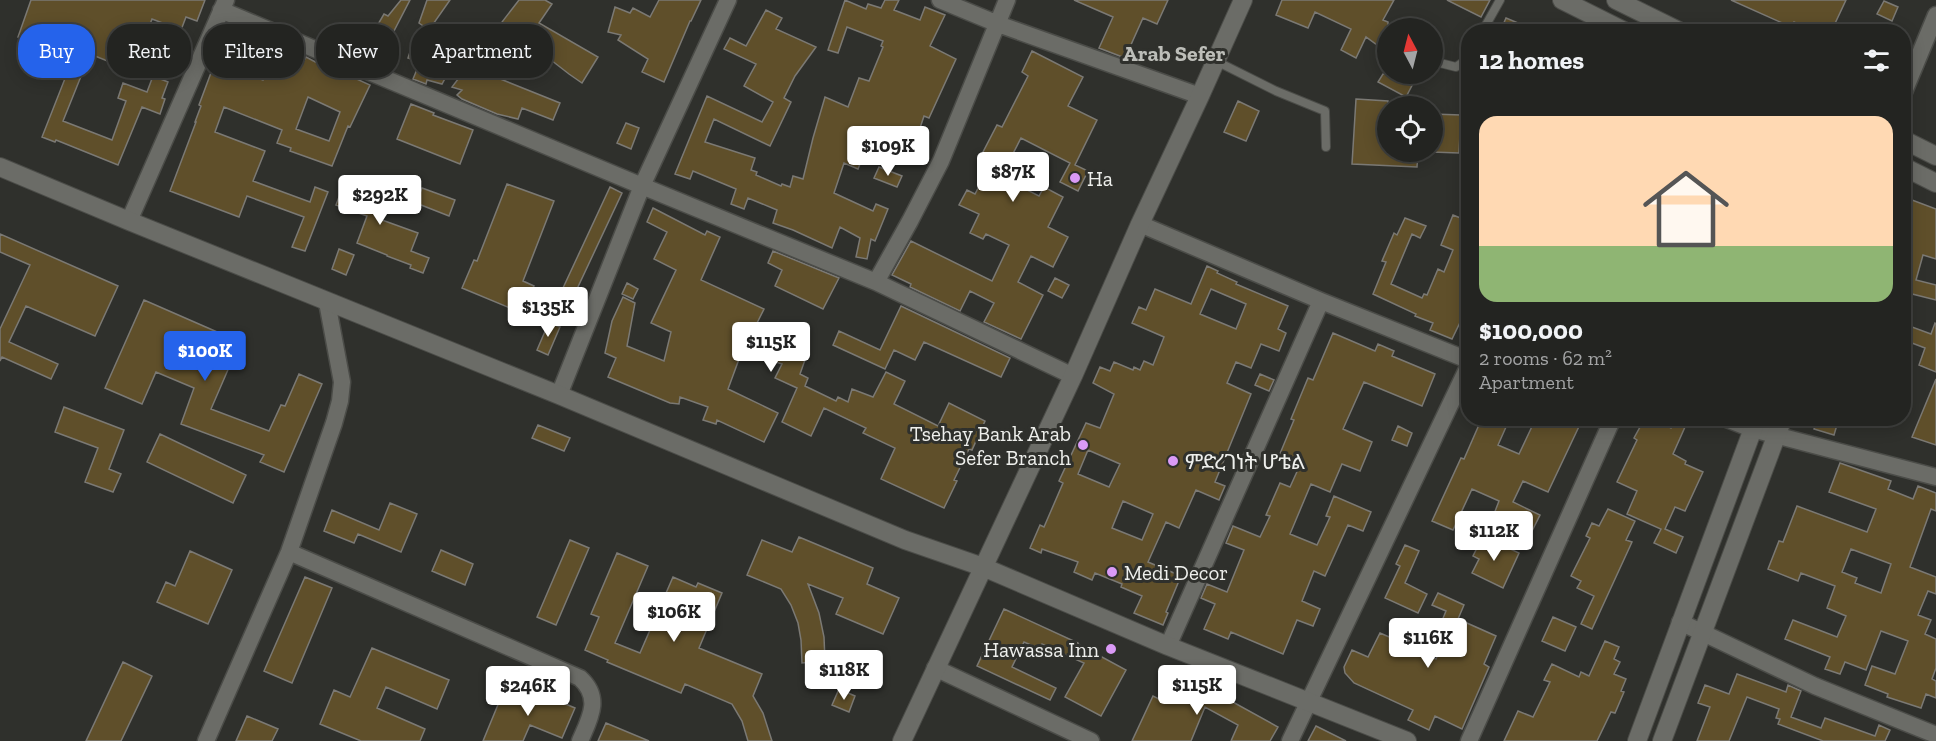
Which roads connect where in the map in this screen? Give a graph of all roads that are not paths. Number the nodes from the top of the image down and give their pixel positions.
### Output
1 (728, 0) edge
2 (940, 0) edge
3 (1008, 0) edge
4 (1243, 0) edge
5 (1500, 0) edge
6 (1562, 0) edge
7 (1616, 0) edge
8 (224, 5) edge
9 (1641, 12) junction
10 (1936, 15) edge
11 (998, 24) junction
12 (1486, 24) edge
13 (1612, 24) edge
14 (1633, 24) edge
15 (1665, 24) edge
16 (1215, 61) junction
17 (1443, 64) edge
18 (1461, 64) edge
19 (1911, 75) edge
20 (1200, 96) junction
21 (1911, 144) edge
22 (1326, 147) dead end
23 (1936, 156) edge
24 (0, 167) edge
25 (1911, 170) edge
26 (1936, 183) edge
27 (642, 186) junction
28 (129, 221) junction
29 (1140, 224) junction
30 (876, 282) junction
31 (1321, 301) junction
32 (327, 302) junction
33 (1461, 357) edge
34 (1073, 376) junction
35 (1461, 382) edge
36 (559, 395) junction
37 (1609, 426) edge
38 (1754, 426) edge
39 (1780, 427) edge
40 (1936, 477) edge
41 (289, 552) junction
42 (982, 567) junction
43 (1680, 622) junction
44 (1704, 631) junction
45 (1168, 646) junction
46 (934, 668) junction
47 (1310, 703) junction
48 (1936, 735) edge
49 (206, 741) edge
50 (580, 741) edge
51 (902, 741) edge
52 (1091, 741) edge
53 (1290, 741) edge
54 (1407, 741) edge
55 (1469, 741) edge
56 (1637, 741) edge
57 (1662, 741) edge

1 - 27 street
2 - 11 street
3 - 11 street
4 - 16 street
5 - 12 lane
6 - 13 street
7 - 9 street
8 - 27 street
8 - 28 street
9 - 14 street
9 - 15 street
10 - 19 street
11 - 20 street
11 - 30 street
16 - 20 street
16 - 22 lane
17 - 18 lane
20 - 29 street
21 - 23 street
24 - 28 street
25 - 26 street
27 - 30 street
27 - 36 street
28 - 32 street
29 - 31 street
29 - 34 street
30 - 34 street
31 - 33 street
31 - 45 street
32 - 36 street
32 - 41 street
34 - 42 street
35 - 47 street
36 - 42 street
37 - 55 street
38 - 43 street
39 - 40 street
39 - 44 street
41 - 49 street
41 - 50 street
42 - 45 street
42 - 46 street
43 - 44 street
43 - 56 street
44 - 48 street
44 - 57 street
45 - 47 street
46 - 51 street
46 - 52 street
47 - 53 street
47 - 54 street

